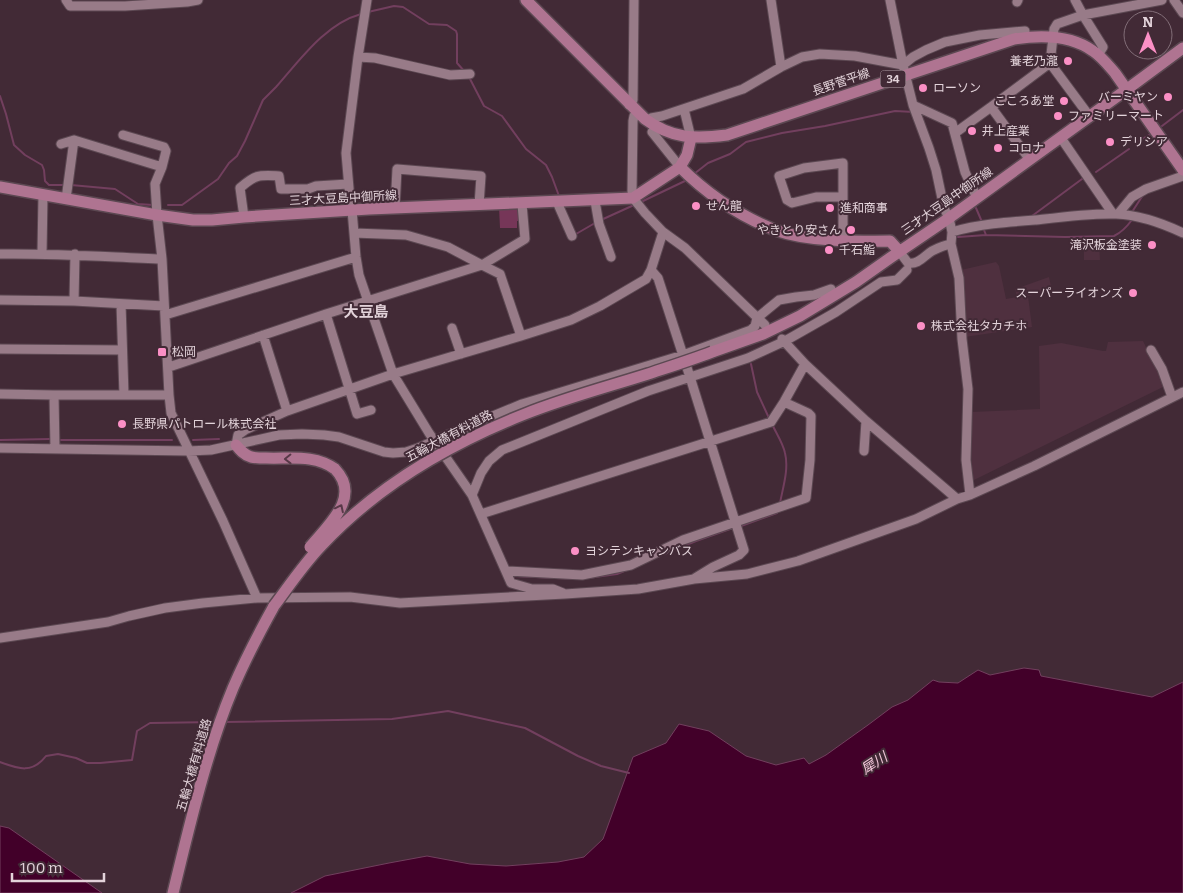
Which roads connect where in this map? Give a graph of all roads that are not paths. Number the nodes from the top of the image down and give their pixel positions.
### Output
1 (66, 0) edge
2 (198, 0) edge
3 (367, 0) edge
4 (526, 0) edge
5 (634, 0) edge
6 (771, 0) edge
7 (890, 0) edge
8 (1075, 0) edge
9 (1162, 0) edge
10 (1174, 0) edge
11 (1183, 13) edge
12 (1083, 15) junction
13 (1025, 31) dead end
14 (1054, 37) junction
15 (1183, 48) edge
16 (1098, 55) junction
17 (358, 57) junction
18 (1050, 62) junction
19 (781, 67) junction
20 (904, 70) junction
21 (467, 74) dead end
22 (1126, 90) junction
23 (992, 107) junction
24 (633, 109) junction
25 (684, 109) junction
26 (914, 109) junction
27 (1090, 116) junction
28 (651, 118) dead end
29 (652, 132) dead end
30 (955, 133) junction
31 (123, 135) dead end
32 (692, 138) junction
33 (1060, 138) junction
34 (74, 140) junction
35 (61, 144) dead end
36 (1030, 160) junction
37 (162, 167) junction
38 (680, 167) junction
39 (1183, 170) edge
40 (1183, 176) edge
41 (348, 184) junction
42 (0, 187) edge
43 (44, 195) junction
44 (843, 197) junction
45 (634, 198) junction
46 (977, 198) junction
47 (66, 199) junction
48 (596, 200) junction
49 (557, 202) junction
50 (522, 204) junction
51 (478, 205) junction
52 (395, 208) junction
53 (352, 210) junction
54 (1115, 214) junction
55 (157, 215) junction
56 (244, 217) junction
57 (948, 218) junction
58 (663, 232) junction
59 (952, 232) junction
60 (1183, 232) edge
61 (354, 233) junction
62 (572, 236) dead end
63 (843, 241) junction
64 (951, 244) junction
65 (936, 249) junction
66 (899, 251) junction
67 (42, 253) junction
68 (0, 254) edge
69 (75, 254) junction
70 (611, 256) dead end
71 (356, 257) junction
72 (162, 260) junction
73 (482, 265) junction
74 (651, 270) junction
75 (907, 270) junction
76 (831, 289) dead end
77 (0, 300) edge
78 (74, 301) junction
79 (368, 302) junction
80 (121, 304) junction
81 (164, 311) junction
82 (326, 314) junction
83 (757, 318) junction
84 (765, 325) dead end
85 (452, 328) dead end
86 (263, 335) junction
87 (521, 336) junction
88 (783, 340) junction
89 (0, 349) edge
90 (122, 350) junction
91 (1151, 350) dead end
92 (461, 354) junction
93 (683, 355) junction
94 (804, 364) junction
95 (168, 367) junction
96 (393, 374) junction
97 (690, 377) junction
98 (349, 390) junction
99 (1183, 392) edge
100 (0, 394) edge
101 (54, 395) junction
102 (124, 395) junction
103 (169, 395) junction
104 (1172, 397) junction
105 (784, 402) junction
106 (371, 410) dead end
107 (287, 411) junction
108 (866, 421) junction
109 (435, 440) junction
110 (710, 441) junction
111 (236, 445) junction
112 (0, 448) edge
113 (55, 449) junction
114 (188, 450) junction
115 (864, 451) dead end
116 (970, 494) junction
117 (472, 495) junction
118 (957, 499) junction
119 (481, 514) junction
120 (736, 522) junction
121 (506, 571) junction
122 (694, 579) junction
123 (565, 594) junction
124 (257, 598) junction
125 (274, 606) junction
126 (0, 638) edge
127 (173, 893) edge

1 - 2 street
3 - 17 street
4 - 24 main road, 長野菅平線 / 34
5 - 24 street
6 - 19 street
7 - 20 street
8 - 12 street
9 - 12 street
10 - 11 street
12 - 14 street
12 - 16 street
13 - 20 street
14 - 16 main road, 長野菅平線 / 34
14 - 18 street
14 - 20 main road, 長野菅平線 / 34
15 - 22 main road, 三才大豆島中御所線
16 - 22 main road, 長野菅平線 / 34
17 - 21 street
17 - 41 street
18 - 23 street
18 - 27 street
19 - 20 street
19 - 25 street
20 - 26 street
20 - 32 main road, 長野菅平線 / 34
22 - 27 main road, 三才大豆島中御所線
22 - 39 main road, 長野菅平線 / 34
23 - 30 street
23 - 36 street
24 - 32 main road, 長野菅平線 / 34
24 - 45 street
25 - 28 street
25 - 32 street
26 - 30 street
26 - 57 street
27 - 33 main road, 三才大豆島中御所線
29 - 38 street
30 - 46 street
31 - 37 street
32 - 38 main road
33 - 36 main road, 三才大豆島中御所線
33 - 54 street
34 - 35 street
34 - 37 street
34 - 47 street
36 - 46 main road, 三才大豆島中御所線
37 - 55 street
38 - 45 main road
38 - 63 main road, 三才大豆島中御所線
40 - 54 street
41 - 53 street
41 - 56 street
42 - 43 main road, 三才大豆島中御所線
43 - 47 main road, 三才大豆島中御所線
43 - 67 street
44 - 44 street
44 - 63 street
45 - 48 main road, 三才大豆島中御所線
45 - 58 street
46 - 57 main road, 三才大豆島中御所線
47 - 55 main road, 三才大豆島中御所線
48 - 49 main road, 三才大豆島中御所線
48 - 70 street
49 - 50 main road, 三才大豆島中御所線
49 - 62 street
50 - 51 main road, 三才大豆島中御所線
50 - 73 street
51 - 52 main road, 三才大豆島中御所線
51 - 52 street
52 - 53 main road, 三才大豆島中御所線
53 - 56 main road, 三才大豆島中御所線
53 - 61 street
54 - 59 street
54 - 60 street
55 - 56 main road, 三才大豆島中御所線
55 - 72 street
57 - 59 street
57 - 66 main road, 三才大豆島中御所線
58 - 74 street
58 - 83 street
59 - 64 street
61 - 71 street
61 - 73 street
63 - 66 main road, 三才大豆島中御所線
64 - 65 street
64 - 116 street
65 - 66 street
65 - 75 street
66 - 75 street
66 - 125 main road, 五輪大橋有料道路, bridge
67 - 68 street
67 - 69 street
69 - 72 street
69 - 78 street
71 - 79 street
71 - 81 street
72 - 81 street
73 - 79 street
73 - 87 street
74 - 87 street
74 - 93 street
75 - 88 street
76 - 83 street
77 - 78 street
78 - 80 street
79 - 82 street
79 - 96 street
80 - 81 street
80 - 90 street
81 - 95 street
82 - 86 street
82 - 98 street
83 - 84 street
83 - 93 street
85 - 92 street
86 - 95 street
86 - 107 street
87 - 92 street
88 - 94 street
88 - 97 street
89 - 90 street
90 - 102 street
91 - 104 street
92 - 96 street
93 - 97 street
93 - 109 street
94 - 105 street
94 - 108 street
95 - 103 street
96 - 98 street
96 - 109 street
97 - 110 street
97 - 117 street
98 - 106 street
98 - 107 street
99 - 104 street
100 - 101 street
101 - 102 street
101 - 113 street
102 - 103 street
103 - 114 street
104 - 116 street
105 - 110 street
105 - 120 street
107 - 111 street
108 - 115 street
108 - 118 street
109 - 111 street
109 - 117 street
110 - 119 street
110 - 120 street
111 - 114 street
125 -> 111 main road, bridge
112 - 113 street
113 - 114 street
114 - 124 street
116 - 118 street
117 - 119 street
118 - 122 street
119 - 121 street
120 - 121 street
120 - 122 street
121 - 123 street
122 - 123 street
123 - 124 street
124 - 126 street
125 - 127 main road, 五輪大橋有料道路

